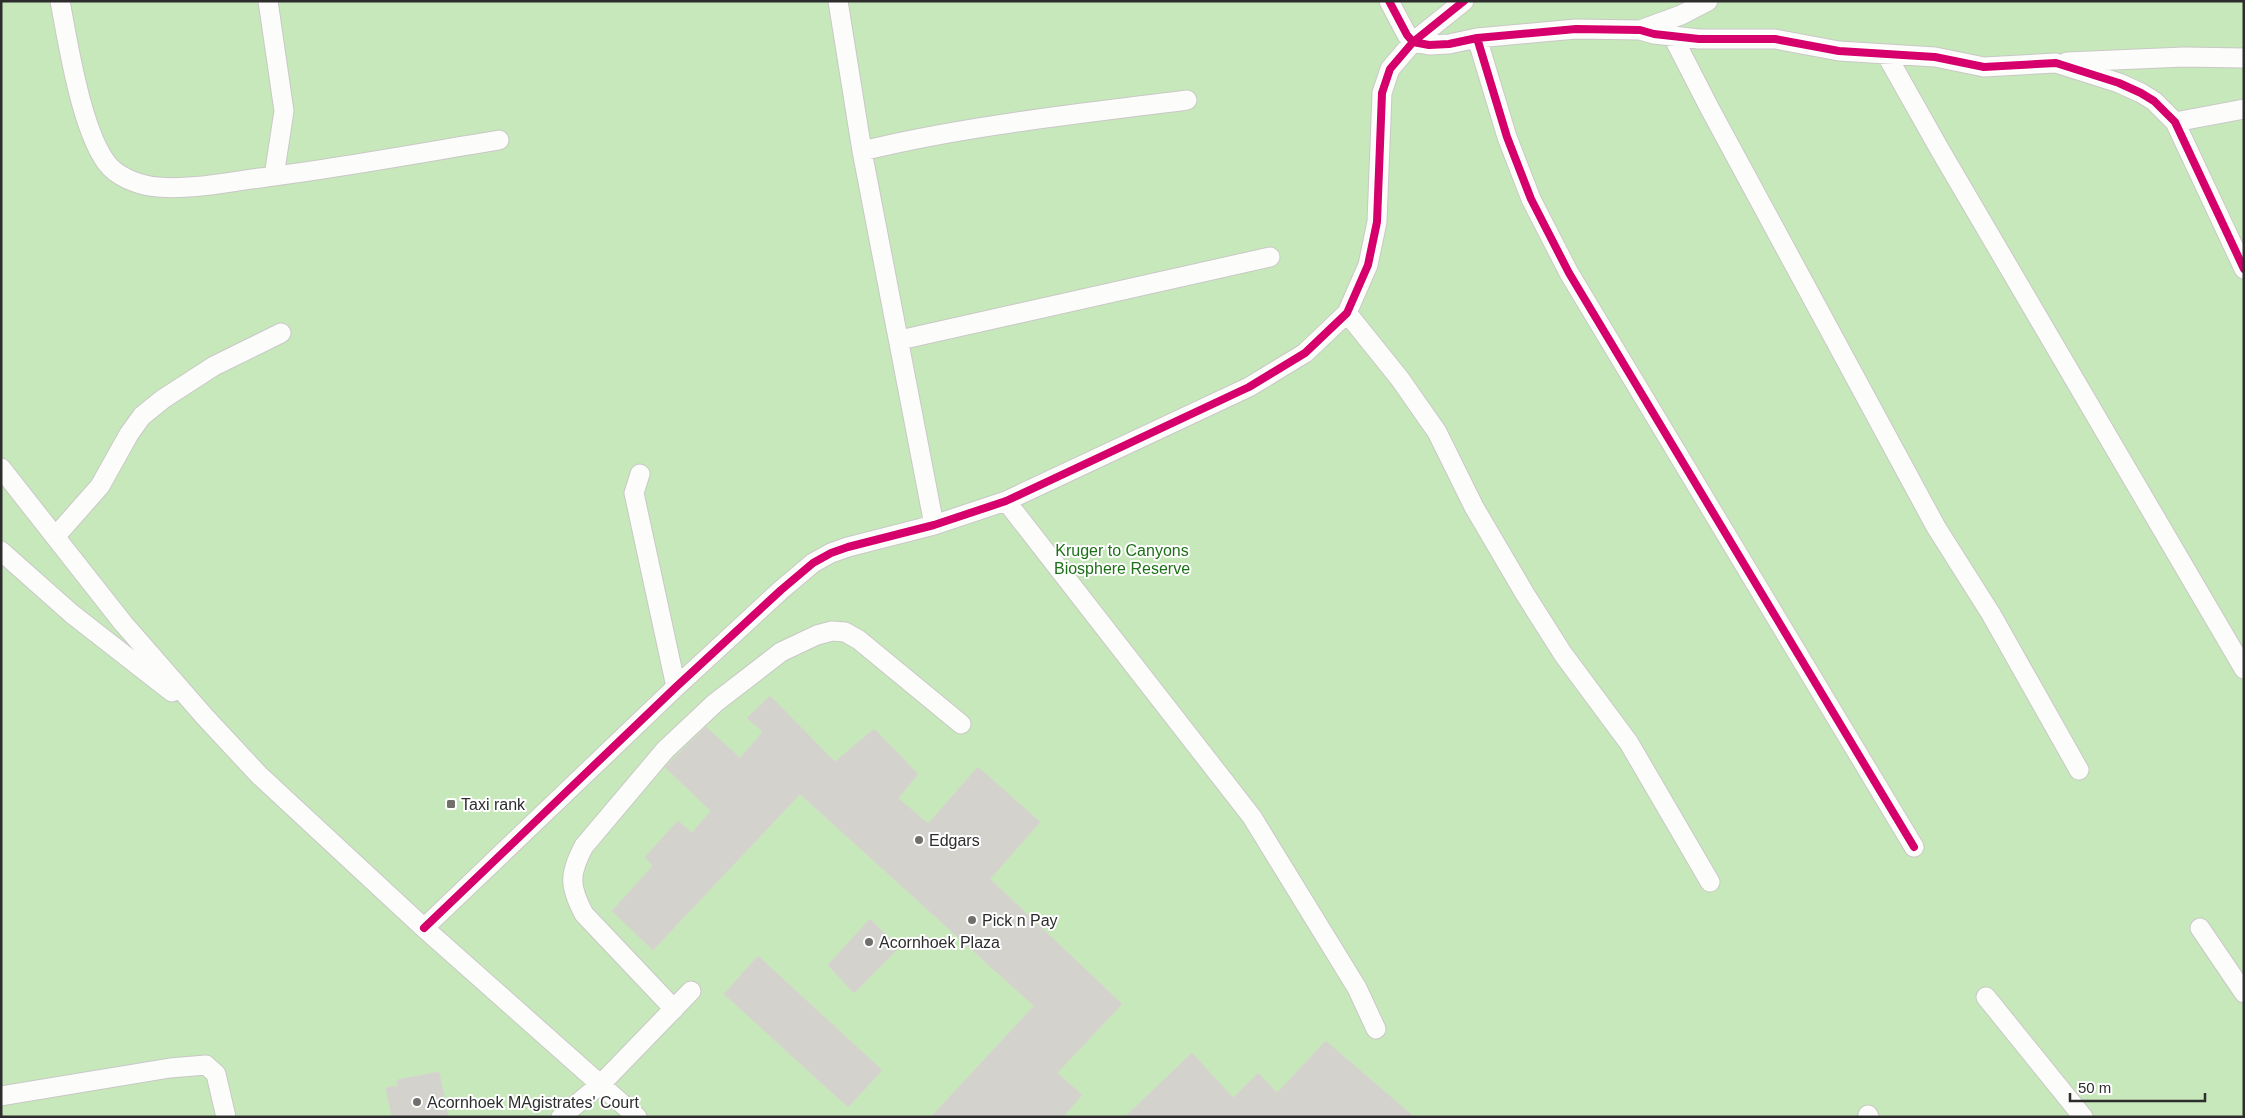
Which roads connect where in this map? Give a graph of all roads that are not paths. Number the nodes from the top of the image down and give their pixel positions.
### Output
1 (60, 1) edge
2 (268, 1) edge
3 (838, 1) edge
4 (1389, 1) edge
5 (1464, 1) edge
6 (1708, 1) edge
7 (1640, 30) junction
8 (1673, 37) junction
9 (1477, 38) junction
10 (1414, 42) junction
11 (1888, 56) junction
12 (2244, 58) edge
13 (2056, 63) junction
14 (1187, 100) dead end
15 (2244, 109) edge
16 (2175, 122) junction
17 (499, 140) dead end
18 (862, 151) junction
19 (274, 176) junction
20 (1270, 256) dead end
21 (2244, 269) edge
22 (1347, 313) junction
23 (281, 333) dead end
24 (900, 340) junction
25 (1, 468) edge
26 (640, 474) dead end
27 (1006, 500) junction
28 (934, 525) junction
29 (56, 537) junction
30 (1, 551) edge
31 (2244, 670) edge
32 (676, 686) junction
33 (205, 718) junction
34 (961, 724) dead end
35 (2079, 770) dead end
36 (1914, 847) dead end
37 (1710, 882) dead end
38 (424, 928) junction
39 (2200, 928) dead end
40 (691, 991) dead end
41 (2244, 993) edge
42 (1986, 997) dead end
43 (674, 1009) junction
44 (1376, 1029) dead end
45 (601, 1084) junction
46 (1, 1096) edge
47 (226, 1117) edge
48 (561, 1117) edge
49 (637, 1117) edge
50 (2083, 1117) edge

1 - 19 street
2 - 19 street
3 - 18 street
4 - 10 street
5 - 10 street
6 - 7 street
7 - 8 street
7 - 9 street
8 - 11 street
8 - 35 street
9 - 10 street
9 - 36 street
10 - 22 street
11 - 13 street
11 - 31 street
12 - 13 street
13 - 16 street
14 - 18 street
15 - 16 street
16 - 21 street
17 - 19 street
18 - 24 street
20 - 24 street
22 - 27 street
22 - 37 street
23 - 29 street
24 - 28 street
25 - 29 street
26 - 32 street
27 - 28 street
27 - 44 street
28 - 32 street
29 - 33 street
30 - 33 street
32 - 38 street
33 - 38 street
34 - 43 street
38 - 45 street
39 - 41 street
40 - 43 street
42 - 50 street
43 - 45 street
45 - 48 street
45 - 49 street
46 - 47 street

